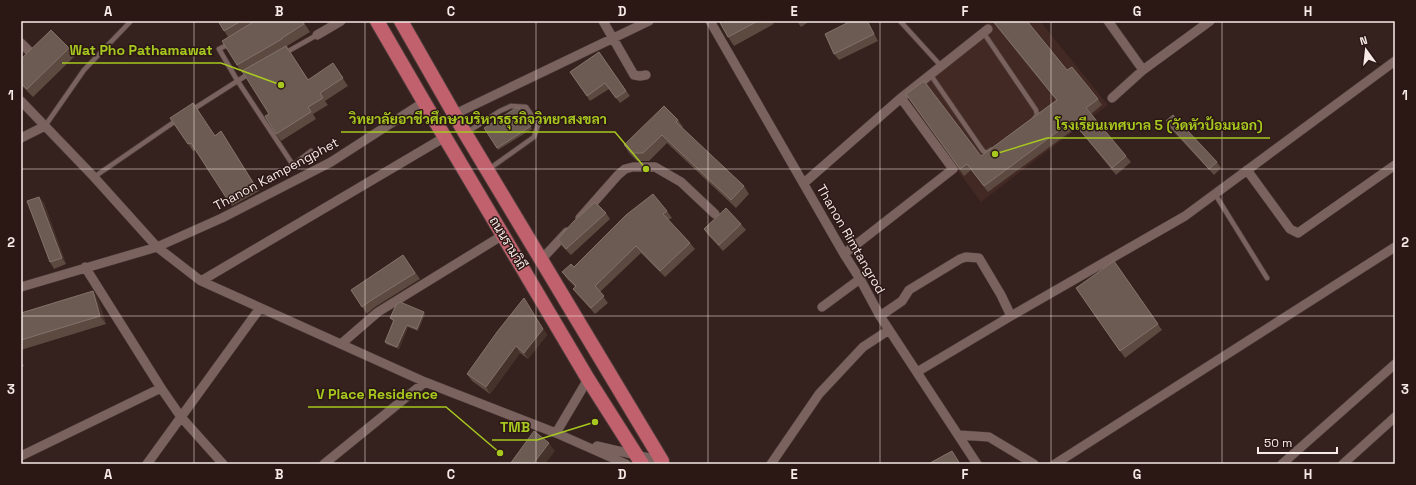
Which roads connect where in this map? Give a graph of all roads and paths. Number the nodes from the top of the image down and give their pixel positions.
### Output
1 (130, 21) edge
2 (341, 21) edge
3 (377, 21) edge
4 (401, 21) edge
5 (603, 21) edge
6 (649, 21) edge
7 (710, 21) edge
8 (900, 21) edge
9 (1108, 21) edge
10 (1210, 21) edge
11 (986, 31) joint
12 (317, 35) joint
13 (613, 38) junction
14 (233, 41) edge
15 (21, 43) edge
16 (30, 52) edge
17 (277, 58) edge
18 (1395, 61) edge
19 (941, 66) junction
20 (257, 69) edge
21 (1143, 70) junction
22 (930, 74) junction
23 (646, 75) dead end
24 (238, 80) junction
25 (901, 98) junction
26 (1112, 98) dead end
27 (21, 101) edge
28 (424, 102) junction
29 (186, 114) edge
30 (455, 114) junction
31 (179, 118) edge
32 (1028, 123) edge
33 (45, 126) junction
34 (466, 133) junction
35 (445, 137) junction
36 (21, 138) edge
37 (997, 146) edge
38 (311, 151) dead end
39 (293, 165) junction
40 (1395, 165) edge
41 (488, 170) junction
42 (1247, 170) junction
43 (279, 174) dead end
44 (94, 177) junction
45 (804, 183) junction
46 (1215, 194) junction
47 (715, 214) dead end
48 (503, 235) junction
49 (157, 247) junction
50 (1395, 247) edge
51 (844, 254) junction
52 (541, 260) junction
53 (85, 268) junction
54 (1267, 278) dead end
55 (860, 279) junction
56 (201, 281) junction
57 (21, 287) edge
58 (822, 307) dead end
59 (260, 308) junction
60 (880, 316) junction
61 (1011, 316) junction
62 (889, 330) junction
63 (341, 344) junction
64 (1395, 364) edge
65 (917, 372) junction
66 (588, 379) junction
67 (425, 382) junction
68 (161, 388) junction
69 (181, 417) junction
70 (1393, 423) edge
71 (556, 432) junction
72 (959, 435) junction
73 (578, 442) junction
74 (21, 456) edge
75 (635, 461) edge
76 (664, 463) edge
77 (147, 464) edge
78 (222, 464) edge
79 (324, 464) edge
80 (771, 464) edge
81 (977, 464) edge
82 (1034, 464) edge
83 (1055, 464) edge
84 (1282, 464) edge
85 (1343, 464) edge

1 - 33 lane
2 - 12 street
3 - 28 main road, ถนนรามวิถี
4 - 30 main road, ถนนรามวิถี
5 - 13 street
6 - 13 street
7 - 45 street, Thanon Rimtangrod
8 - 19 lane
9 - 21 street
10 - 21 street
11 - 19 street
11 - 32 lane
12 - 17 lane
13 - 23 street
13 - 30 street
14 - 24 lane
15 - 16 street
18 - 42 street
19 - 22 street
20 - 24 lane
21 - 26 street
22 - 25 street
22 - 37 lane
24 - 29 lane
24 - 39 lane
25 - 45 street
25 - 51 street
27 - 33 street
28 - 35 main road, ถนนรามวิถี
28 - 49 street, Thanon Kampengphet
30 - 34 main road, ถนนรามวิถี
31 - 44 lane
33 - 36 street
33 - 44 street
34 - 41 main road, ถนนรามวิถี
34 - 41 lane
35 - 48 main road, ถนนรามวิถี
35 - 56 street
38 - 39 lane
39 - 43 lane
40 - 42 street
41 - 52 main road, ถนนรามวิถี
42 - 46 street
44 - 49 street
45 - 51 street, Thanon Rimtangrod
46 - 54 lane
46 - 61 street
47 - 52 street
48 - 63 street
48 - 66 main road, ถนนรามวิถี
49 - 53 street, Thanon Kampengphet
49 - 56 street
50 - 83 street
51 - 55 street, Thanon Rimtangrod
52 - 76 main road, ถนนรามวิถี
53 - 57 street, Thanon Kampengphet
53 - 68 street
55 - 58 street
55 - 60 street, Thanon Rimtangrod
56 - 59 street
59 - 63 street
59 - 69 street
60 - 61 street
60 - 62 street, Thanon Rimtangrod
61 - 65 street
62 - 65 street, Thanon Rimtangrod
62 - 80 street
63 - 67 street
64 - 84 street
65 - 72 street, Thanon Rimtangrod
66 - 71 street
66 - 75 main road, ถนนรามวิถี
67 - 71 street
67 - 79 street
68 - 69 street
68 - 74 street
69 - 77 street
69 - 78 street
70 - 85 street
71 - 73 street
72 - 81 street, Thanon Rimtangrod
72 - 82 street
73 - 75 street
73 - 75 street
75 - 76 street

